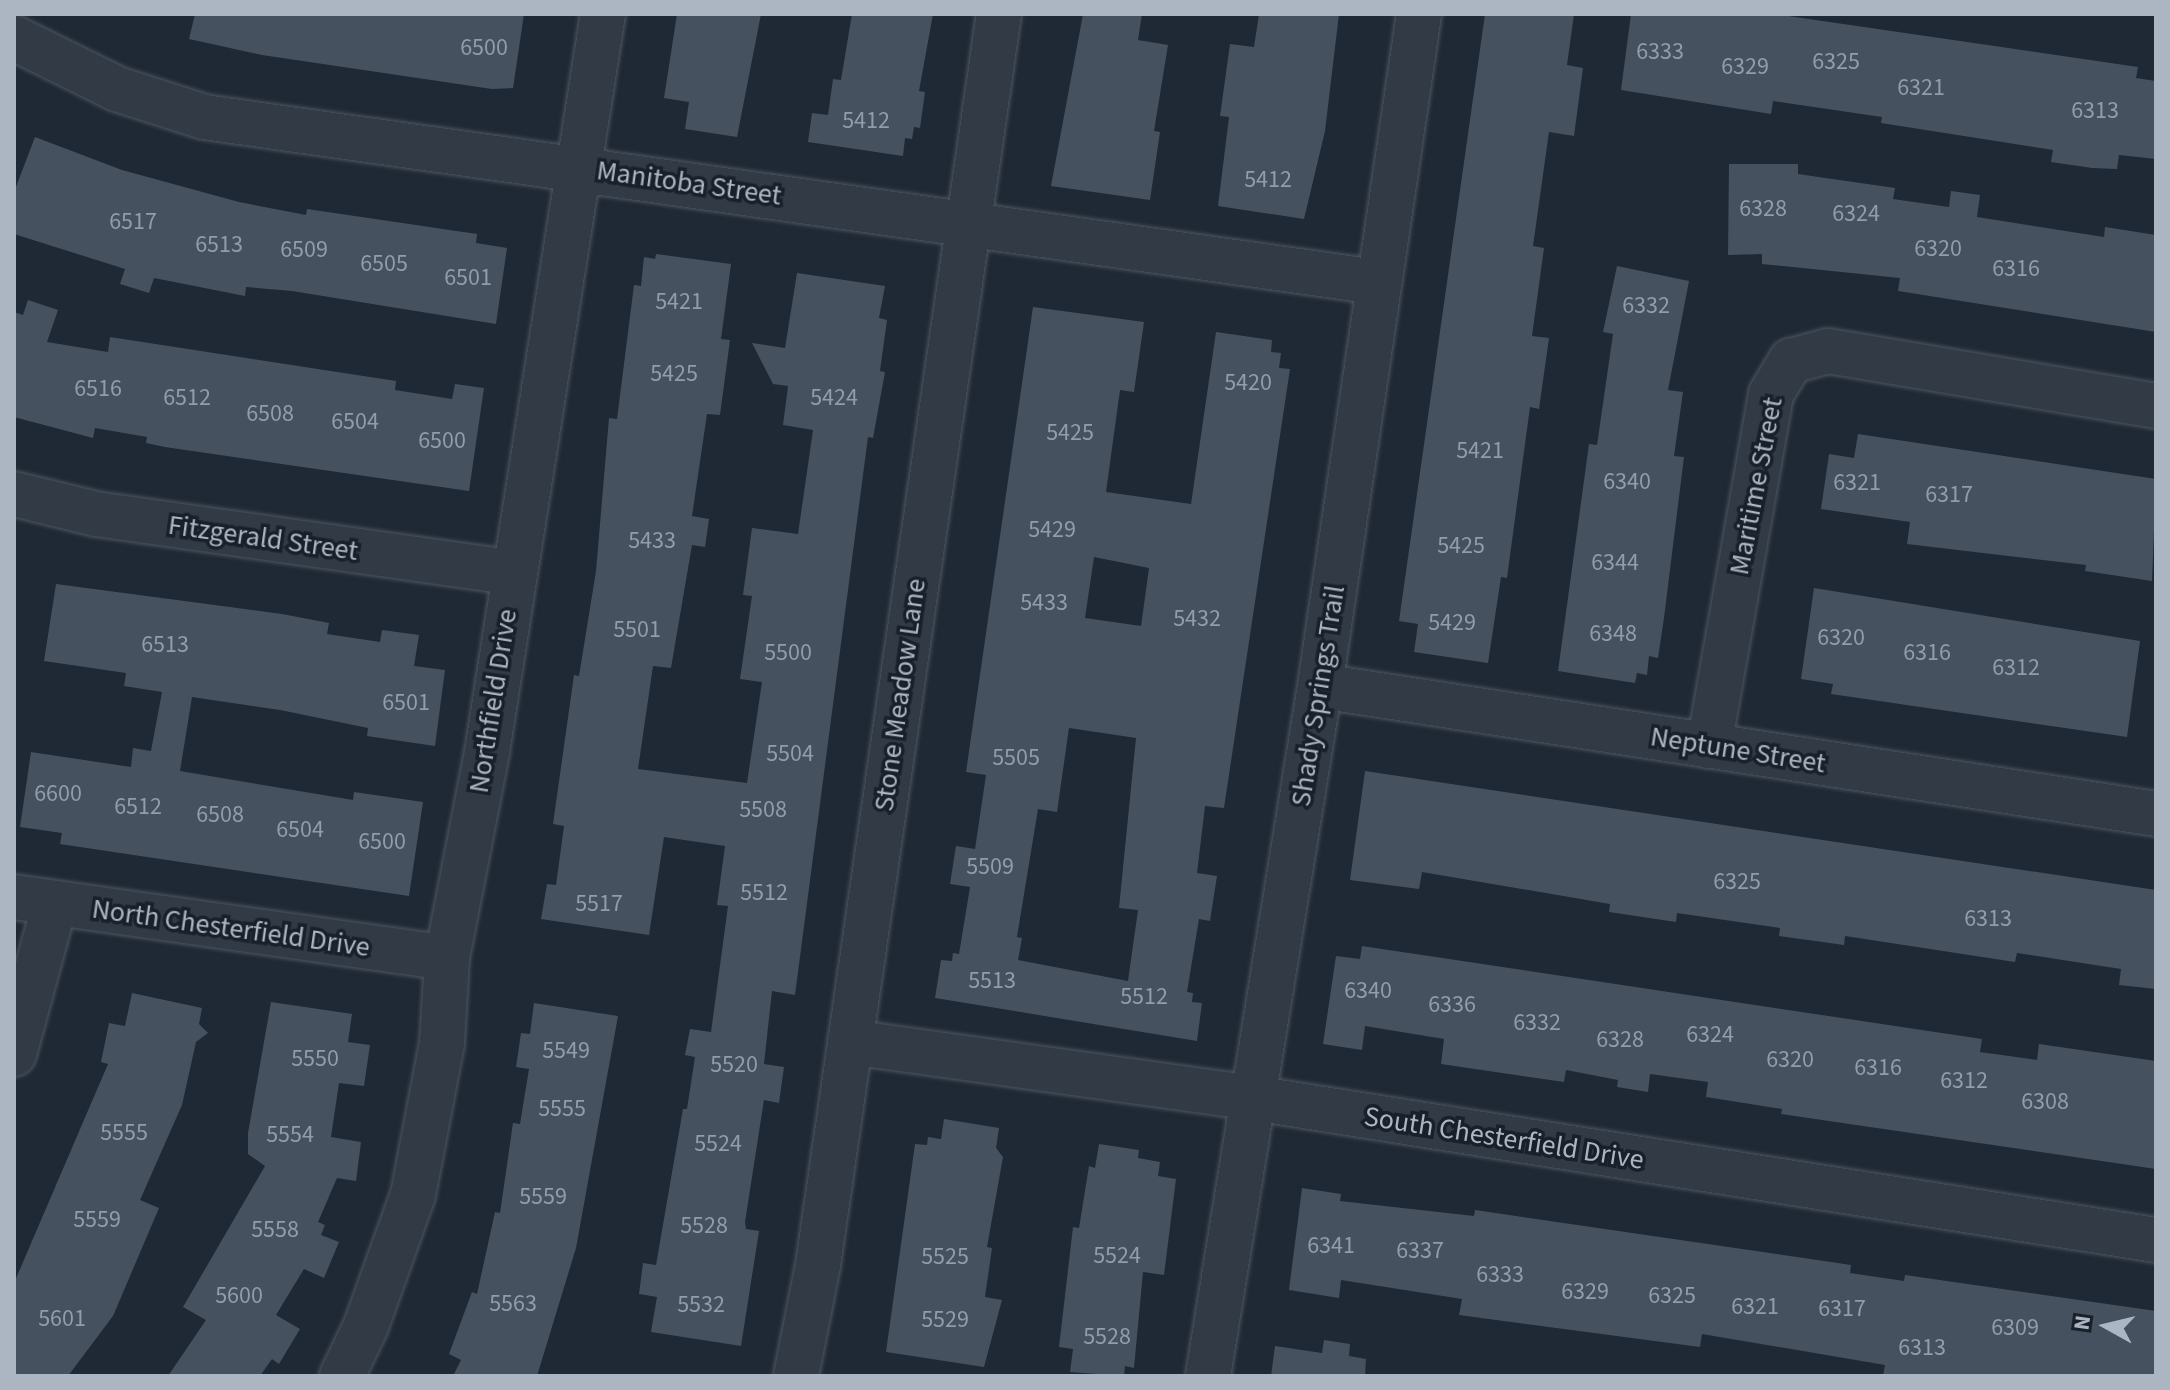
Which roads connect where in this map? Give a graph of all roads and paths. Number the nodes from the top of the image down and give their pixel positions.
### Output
1 (603, 14) edge
2 (999, 14) edge
3 (1419, 14) edge
4 (14, 38) edge
5 (576, 167) junction
6 (968, 222) junction
7 (1377, 282) junction
8 (2156, 406) edge
9 (14, 494) edge
10 (514, 573) junction
11 (1320, 686) junction
12 (1709, 746) junction
13 (2156, 814) edge
14 (34, 900) edge
15 (447, 958) junction
16 (850, 1042) junction
17 (14, 1054) edge
18 (1253, 1098) junction
19 (2156, 1240) edge
20 (342, 1376) edge
21 (796, 1376) edge
22 (1208, 1376) edge

1 - 5 street, Northfield Drive
2 - 6 street, Stone Meadow Lane
3 - 7 street, Shady Springs Trail
4 - 5 street, Manitoba Street
5 - 6 street, Manitoba Street
5 - 10 street, Northfield Drive
6 - 7 street, Manitoba Street
6 - 16 street, Stone Meadow Lane
7 - 11 street, Shady Springs Trail
8 - 12 street, Maritime Street
9 - 10 street, Fitzgerald Street
10 - 15 street, Northfield Drive
11 - 12 street, Neptune Street
11 - 18 street, Shady Springs Trail
12 - 13 street, Neptune Street
14 - 15 street, North Chesterfield Drive
14 - 17 street
15 - 20 street, Northfield Drive
16 - 18 street, South Chesterfield Drive
16 - 21 street, Stone Meadow Lane
18 - 19 street, South Chesterfield Drive
18 - 22 street, Shady Springs Trail

